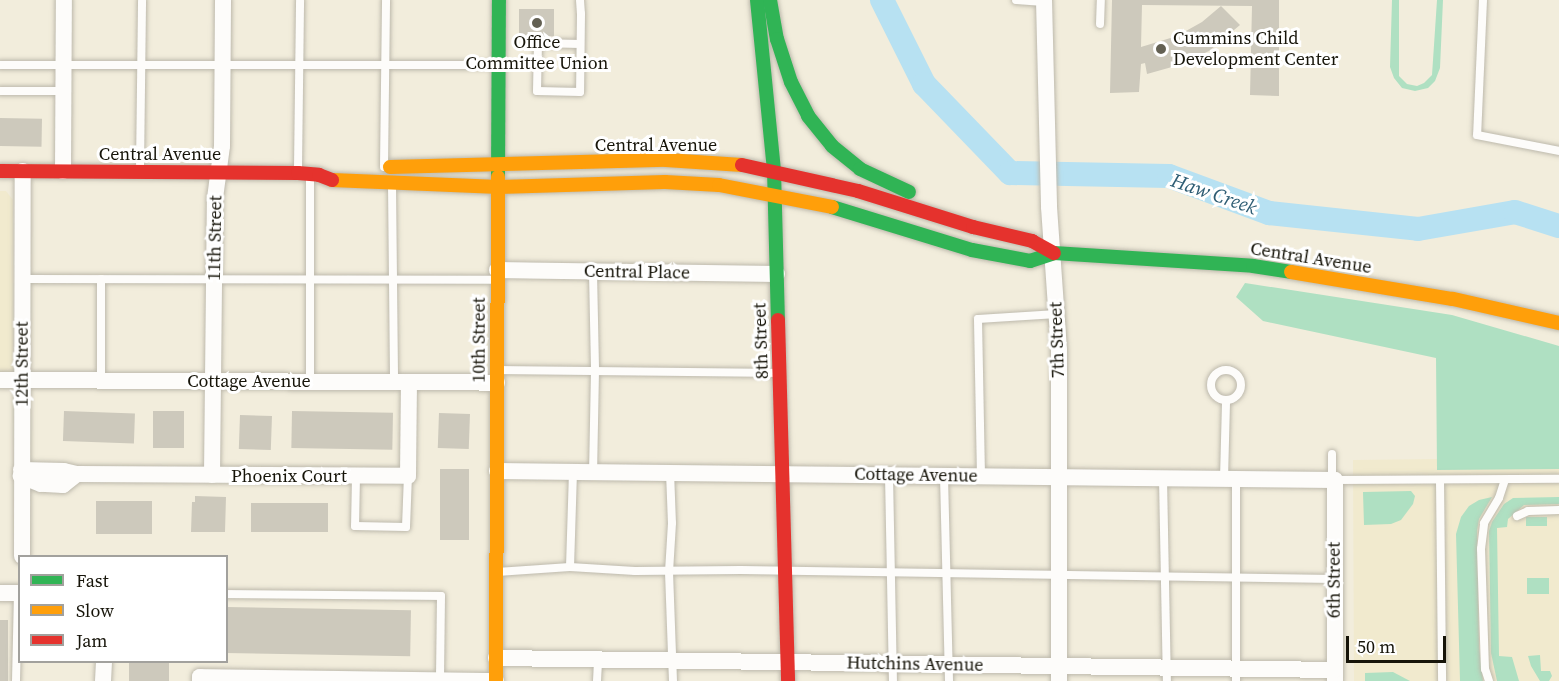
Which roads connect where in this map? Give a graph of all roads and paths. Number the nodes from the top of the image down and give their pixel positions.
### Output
1 (64, 0) edge
2 (142, 0) edge
3 (223, 0) edge
4 (300, 0) edge
5 (386, 0) edge
6 (499, 0) edge
7 (580, 0) edge
8 (757, 0) edge
9 (770, 0) edge
10 (1016, 0) edge
11 (1101, 0) edge
12 (1483, 0) edge
13 (1044, 1) edge
14 (1100, 24) dead end
15 (580, 44) junction
16 (63, 64) junction
17 (143, 64) junction
18 (222, 64) junction
19 (300, 64) junction
20 (387, 64) junction
21 (0, 65) edge
22 (499, 65) junction
23 (0, 91) edge
24 (63, 91) junction
25 (1559, 151) edge
26 (500, 166) junction
27 (374, 167) junction
28 (774, 170) junction
29 (0, 171) edge
30 (23, 171) junction
31 (63, 171) junction
32 (140, 172) junction
33 (218, 172) junction
34 (309, 174) junction
35 (392, 182) junction
36 (499, 187) junction
37 (775, 194) junction
38 (974, 227) junction
39 (1054, 253) junction
40 (593, 272) junction
41 (777, 274) junction
42 (497, 275) junction
43 (22, 279) junction
44 (101, 279) junction
45 (214, 279) junction
46 (310, 280) junction
47 (392, 280) junction
48 (1057, 314) junction
49 (1559, 323) edge
50 (596, 371) junction
51 (780, 373) junction
52 (497, 377) junction
53 (0, 380) edge
54 (22, 380) junction
55 (101, 381) junction
56 (213, 381) junction
57 (310, 382) junction
58 (401, 382) junction
59 (1226, 400) dead end
60 (1332, 454) dead end
61 (497, 471) junction
62 (573, 471) junction
63 (593, 472) junction
64 (670, 472) junction
65 (21, 473) junction
66 (783, 474) junction
67 (889, 475) junction
68 (212, 476) junction
69 (356, 476) junction
70 (408, 476) junction
71 (944, 476) junction
72 (981, 476) junction
73 (1058, 477) junction
74 (1163, 478) junction
75 (1230, 479) junction
76 (1559, 479) edge
77 (1333, 480) junction
78 (1440, 480) junction
79 (1505, 480) junction
80 (1559, 510) edge
81 (1516, 516) dead end
82 (22, 555) edge
83 (570, 567) junction
84 (785, 571) junction
85 (497, 572) junction
86 (669, 572) junction
87 (946, 573) junction
88 (891, 574) junction
89 (1058, 577) junction
90 (1165, 577) junction
91 (1236, 577) junction
92 (1334, 579) junction
93 (0, 593) edge
94 (18, 593) edge
95 (228, 594) edge
96 (18, 622) edge
97 (496, 658) junction
98 (598, 660) junction
99 (673, 661) junction
100 (788, 662) junction
101 (104, 663) edge
102 (893, 664) junction
103 (948, 673) edge
104 (1059, 674) edge
105 (1166, 674) edge
106 (1236, 675) edge
107 (1335, 676) edge
108 (340, 680) edge
109 (448, 680) edge
110 (16, 681) edge
111 (104, 681) edge
112 (200, 681) edge
113 (496, 681) edge
114 (597, 681) edge
115 (673, 681) edge
116 (788, 681) edge
117 (893, 681) edge
118 (1442, 681) edge
119 (1489, 681) edge

1 - 16 street
2 - 17 lane
3 - 18 street, 11th Street
4 - 19 lane
5 - 20 lane
6 - 22 main road, 10th Street
7 - 15 lane
8 - 28 main road, 8th Street
9 - 38 main road
10 - 13 lane
11 - 14 lane
12 - 25 lane
13 - 39 street, 7th Street
15 - 15 lane
16 - 17 lane
16 - 21 lane
16 - 24 street
17 - 18 lane
17 - 32 lane
18 - 19 lane
18 - 33 street, 11th Street
19 - 20 lane
19 - 34 lane
20 - 22 lane
20 - 27 lane
22 - 26 main road, 10th Street
23 - 24 lane
24 - 31 street
26 - 27 main road, Central Avenue
26 - 28 main road, Central Avenue
26 - 36 main road, 10th Street
27 - 34 main road, Central Avenue
28 - 37 main road, 8th Street
28 - 38 main road, Central Avenue
29 - 30 main road, Central Avenue
30 - 31 main road, Central Avenue
30 - 43 street, 12th Street
31 - 32 main road, Central Avenue
32 - 33 main road, Central Avenue
33 - 34 main road, Central Avenue
33 - 45 street, 11th Street
34 - 35 main road, Central Avenue
34 - 46 lane
35 - 36 main road, Central Avenue
35 - 47 lane
36 - 37 main road, Central Avenue
36 - 42 main road, 10th Street
37 - 39 main road, Central Avenue
37 - 41 main road, 8th Street
38 - 39 main road, Central Avenue
39 - 48 street, 7th Street
39 - 49 main road, Central Avenue
40 - 41 street, Central Place
40 - 42 street, Central Place
40 - 50 lane
41 - 51 main road, 8th Street
42 - 47 lane
42 - 52 main road, 10th Street
43 - 44 lane
43 - 54 street, 12th Street
44 - 45 lane
44 - 55 lane
45 - 46 lane
45 - 56 street, 11th Street
46 - 47 lane
46 - 57 lane
47 - 58 lane
48 - 72 lane
48 - 73 street, 7th Street
50 - 51 lane
50 - 52 lane
50 - 63 lane
51 - 66 main road, 8th Street
52 - 58 street, Cottage Avenue
52 - 61 main road, 10th Street
53 - 54 street, Cottage Avenue
54 - 55 street, Cottage Avenue
54 - 65 street, 12th Street
55 - 56 street, Cottage Avenue
56 - 57 street, Cottage Avenue
56 - 68 street, 11th Street
57 - 58 street, Cottage Avenue
58 - 70 street
59 - 75 lane
60 - 77 lane
61 - 62 street, Cottage Avenue
61 - 85 main road, 10th Street
62 - 63 street, Cottage Avenue
62 - 83 lane
63 - 64 street, Cottage Avenue
64 - 66 street, Cottage Avenue
64 - 86 lane
65 - 68 street, Phoenix Court
65 - 82 street, 12th Street
66 - 67 street, Cottage Avenue
66 - 84 main road, 8th Street
67 - 71 street, Cottage Avenue
67 - 88 lane
68 - 69 street, Phoenix Court
69 - 70 street, Phoenix Court
69 - 70 lane
71 - 72 street, Cottage Avenue
71 - 87 lane
72 - 73 street, Cottage Avenue
73 - 74 street, Cottage Avenue
73 - 89 street, 7th Street
74 - 75 street, Cottage Avenue
74 - 90 lane
75 - 77 street, Cottage Avenue
75 - 91 lane
76 - 79 lane
77 - 78 lane
77 - 92 street, 6th Street
78 - 79 lane
78 - 118 lane
79 - 119 lane
80 - 81 lane
83 - 85 lane
83 - 86 lane
84 - 86 lane
84 - 88 lane
84 - 100 main road, 8th Street
85 - 97 main road, 10th Street
86 - 99 lane
87 - 88 lane
87 - 89 lane
87 - 103 lane
88 - 102 lane
89 - 90 lane
89 - 104 street, 7th Street
90 - 91 lane
90 - 105 lane
91 - 92 lane
91 - 106 lane
92 - 107 street, 6th Street
93 - 94 street
95 - 109 lane
96 - 110 lane
97 - 98 street, Hutchins Avenue
97 - 113 main road, 10th Street
98 - 99 street, Hutchins Avenue
98 - 114 lane
99 - 100 street, Hutchins Avenue
99 - 115 lane
100 - 102 street, Hutchins Avenue
100 - 116 main road, 8th Street
101 - 111 street
102 - 103 street, Hutchins Avenue
102 - 117 lane
103 - 104 street, Hutchins Avenue
104 - 105 street, Hutchins Avenue
105 - 106 street, Hutchins Avenue
106 - 107 street, Hutchins Avenue
108 - 109 street
108 - 112 street
109 - 113 street

